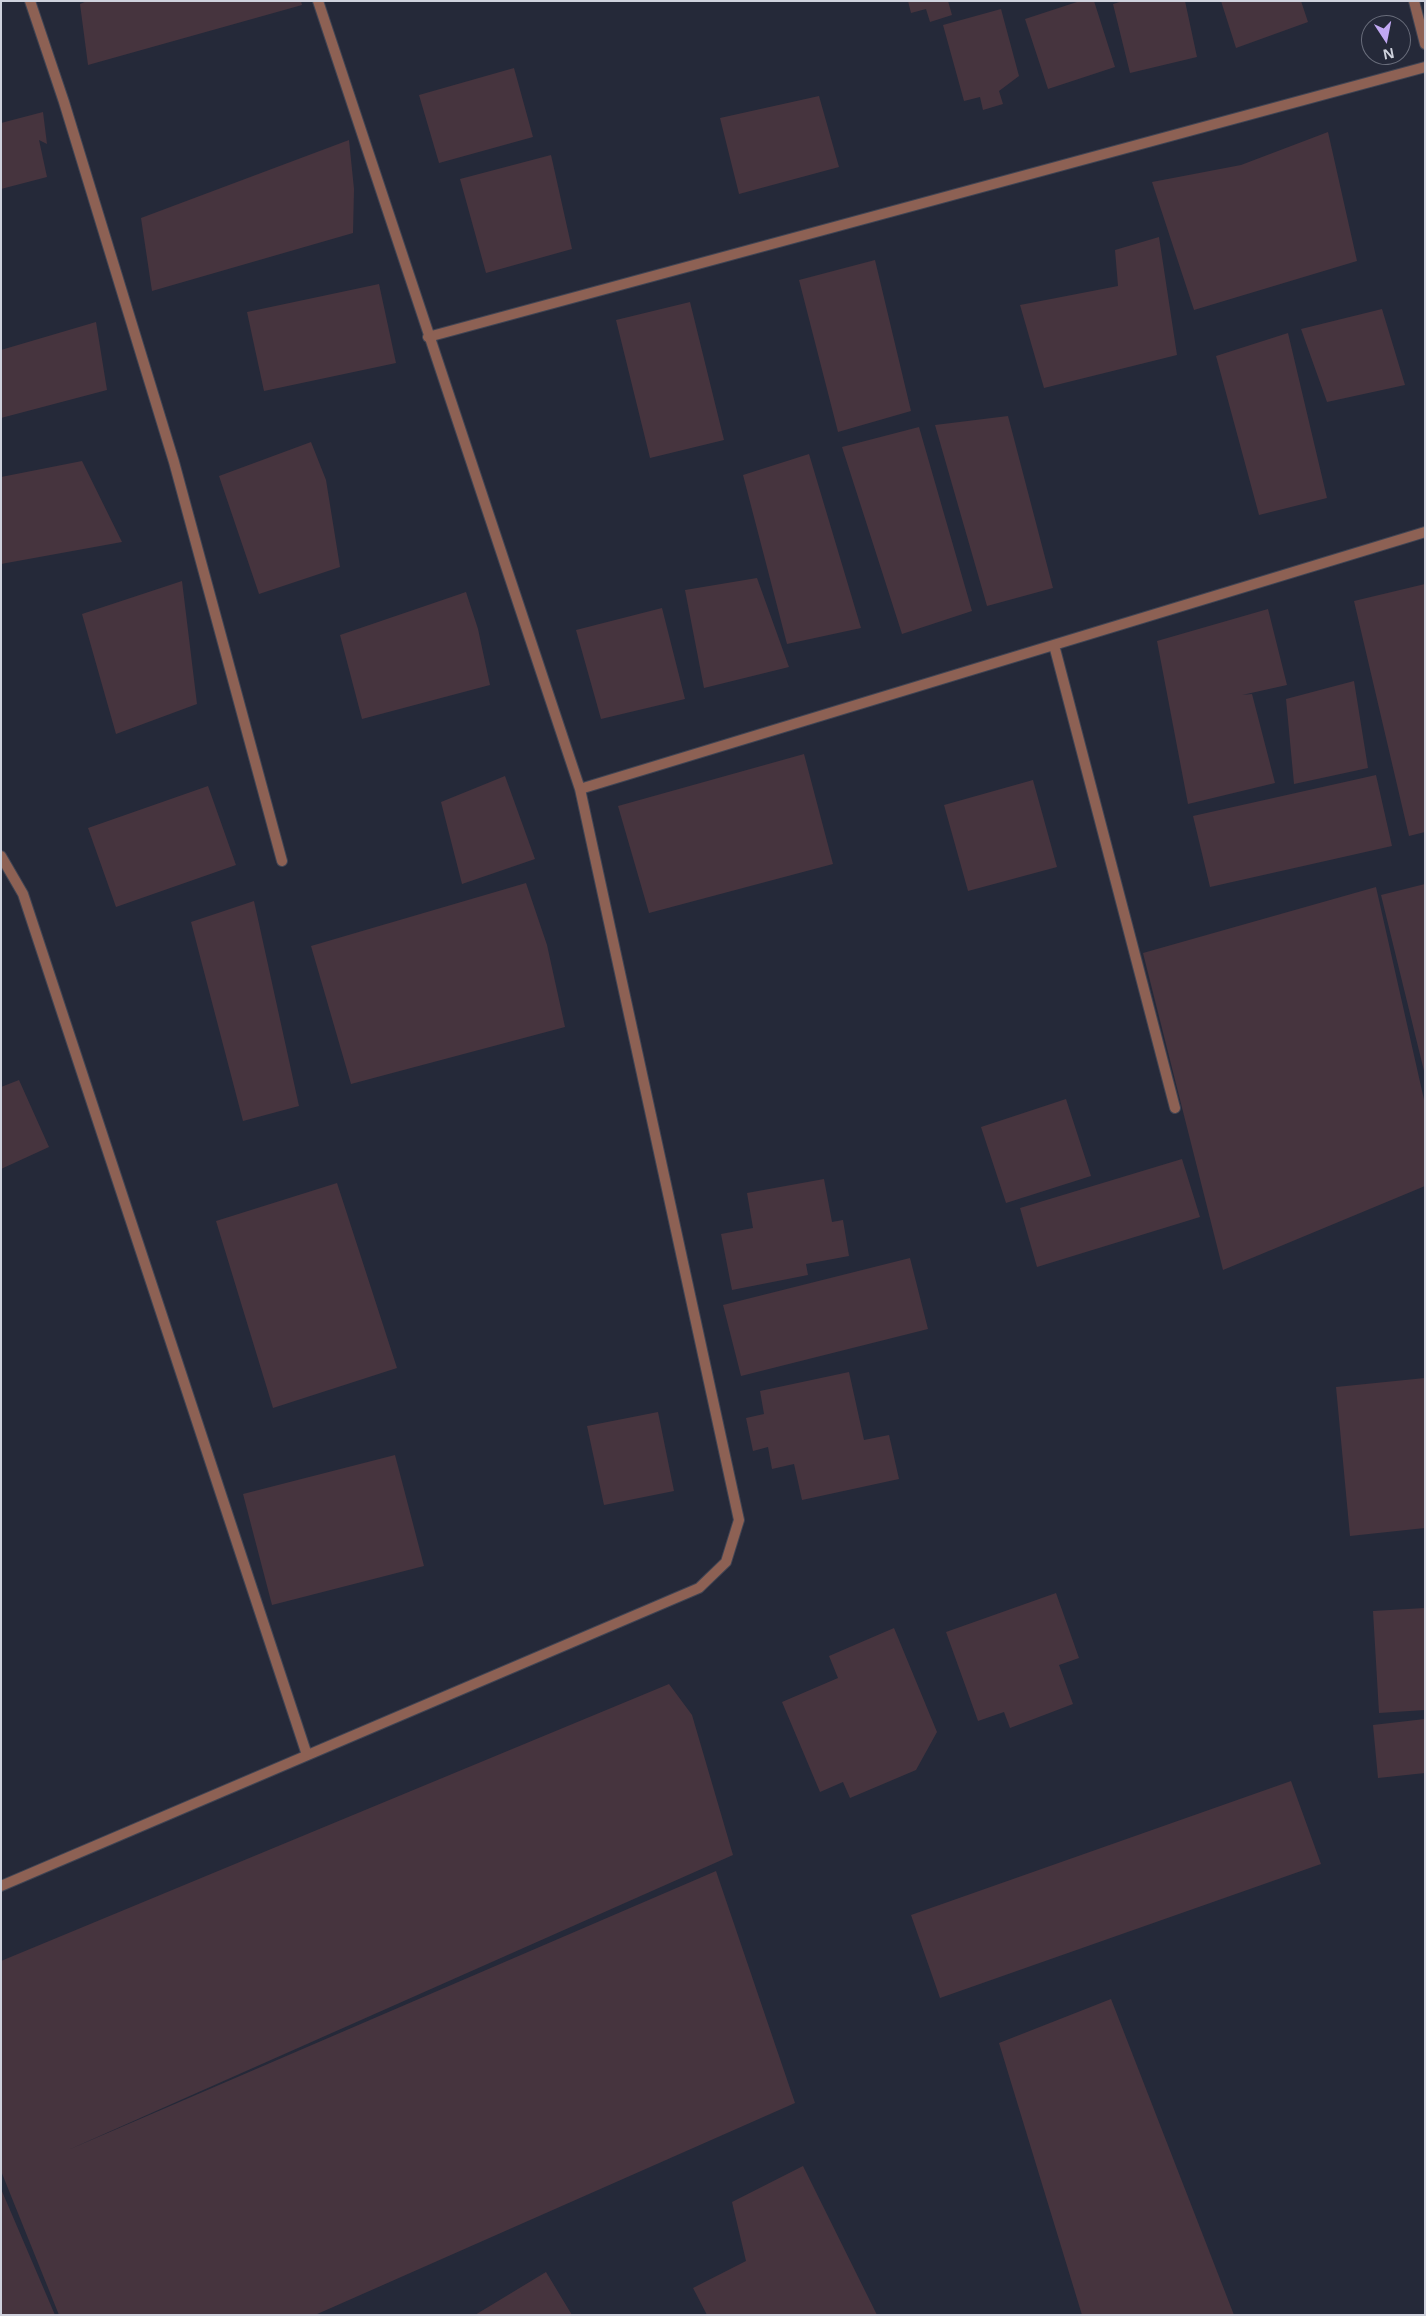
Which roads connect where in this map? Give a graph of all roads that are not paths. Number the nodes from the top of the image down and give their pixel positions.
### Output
1 (30, 1) edge
2 (318, 1) edge
3 (1414, 1) edge
4 (1425, 44) edge
5 (1425, 67) edge
6 (428, 337) junction
7 (1425, 532) edge
8 (1054, 644) junction
9 (580, 788) junction
10 (1, 856) edge
11 (282, 861) dead end
12 (1174, 1108) dead end
13 (307, 1755) junction
14 (1, 1886) edge

1 - 11 street
2 - 6 street
3 - 4 street
5 - 6 street
6 - 9 street
7 - 8 street
8 - 9 street
8 - 12 street
9 - 13 street
10 - 13 street
13 - 14 street

